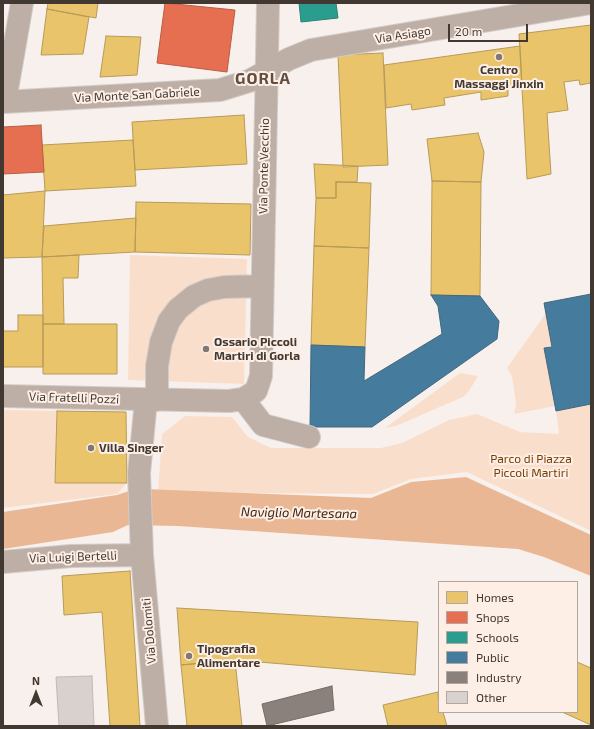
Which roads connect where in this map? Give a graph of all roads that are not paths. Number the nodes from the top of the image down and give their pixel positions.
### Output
1 (22, 3) edge
2 (268, 3) edge
3 (591, 3) edge
4 (267, 72) junction
5 (4, 102) edge
6 (262, 286) junction
7 (3, 396) edge
8 (151, 400) junction
9 (243, 400) junction
10 (309, 437) dead end
11 (142, 545) junction
12 (3, 562) edge
13 (157, 726) edge

1 - 5 street
2 - 4 street, Via Ponte Vecchio
3 - 4 street, Via Asiago
4 - 5 street, Via Monte San Gabriele
4 - 6 street, Via Ponte Vecchio
6 - 8 street, Via Dolomiti
6 - 9 street, Via Ponte Vecchio
7 - 8 street, Via Fratelli Pozzi
8 - 9 street, Via Fratelli Pozzi
8 - 11 street, Via Dolomiti
9 - 10 street
11 - 12 street, Via Luigi Bertelli
11 - 13 street, Via Dolomiti

